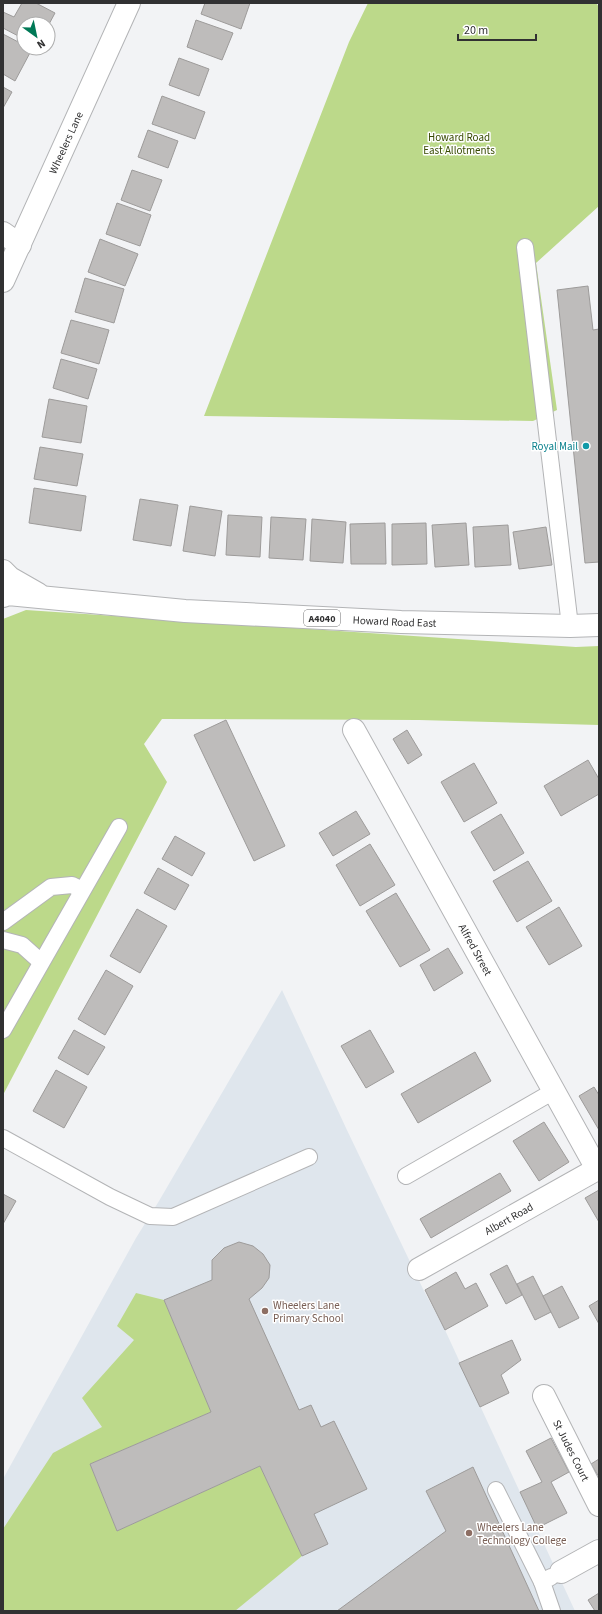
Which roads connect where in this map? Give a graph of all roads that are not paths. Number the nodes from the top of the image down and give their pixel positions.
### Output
1 (129, 3) edge
2 (11, 239) edge
3 (525, 247) dead end
4 (3, 282) edge
5 (3, 571) edge
6 (3, 596) edge
7 (46, 598) junction
8 (599, 625) edge
9 (570, 626) junction
10 (354, 730) dead end
11 (119, 827) dead end
12 (82, 890) junction
13 (3, 922) edge
14 (3, 940) edge
15 (41, 962) junction
16 (3, 1030) edge
17 (554, 1091) junction
18 (3, 1138) edge
19 (309, 1157) dead end
20 (598, 1168) edge
21 (406, 1176) dead end
22 (419, 1269) dead end
23 (544, 1396) dead end
24 (496, 1490) dead end
25 (599, 1505) edge
26 (599, 1551) edge
27 (561, 1572) joint
28 (542, 1582) junction
29 (552, 1611) edge

1 - 2 street, Wheelers Lane
2 - 4 street, Wheelers Lane
3 - 9 lane
5 - 7 street, Howard Road East / A4040
6 - 7 street, Howard Road East / A4040
7 - 9 street, Howard Road East / A4040
8 - 9 street, Howard Road East / A4040
10 - 17 street, Alfred Street
11 - 12 lane
12 - 13 lane
12 - 15 lane
14 - 15 lane
15 - 16 lane
17 - 20 street, Alfred Street
17 - 21 lane
18 - 19 lane
20 - 22 street, Albert Road
23 - 25 street, St Judes Court
24 - 28 lane
26 - 27 street
27 - 28 lane
28 - 29 lane

